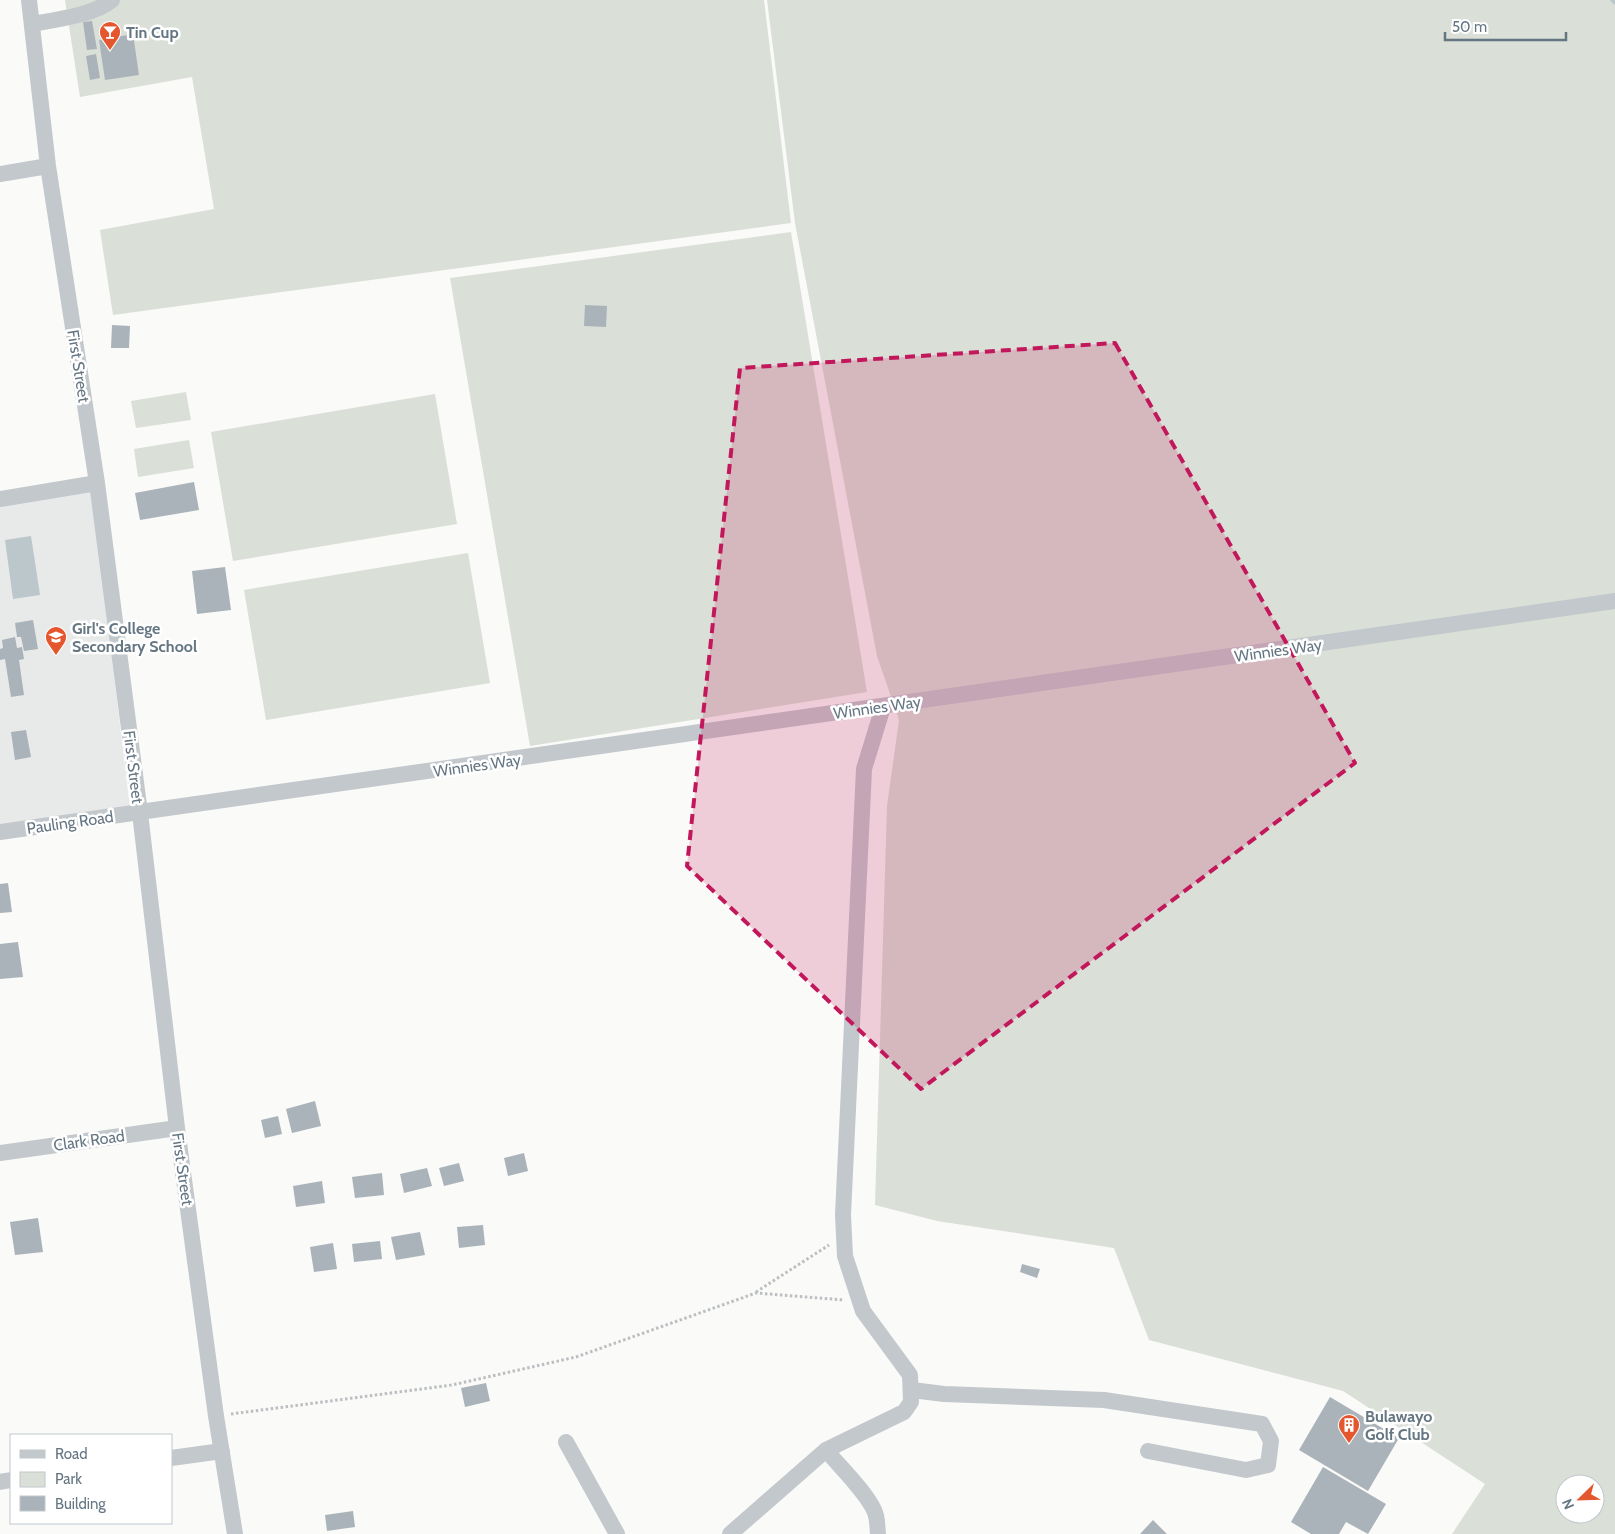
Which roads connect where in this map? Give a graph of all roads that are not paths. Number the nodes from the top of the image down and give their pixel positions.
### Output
1 (29, 0) edge
2 (112, 0) edge
3 (93, 5) edge
4 (32, 24) junction
5 (48, 166) junction
6 (0, 174) edge
7 (97, 483) junction
8 (0, 498) edge
9 (1615, 601) edge
10 (883, 707) junction
11 (140, 813) junction
12 (0, 832) edge
13 (177, 1128) junction
14 (0, 1153) edge
15 (912, 1390) junction
16 (566, 1442) dead end
17 (826, 1450) junction
18 (222, 1451) junction
19 (1148, 1451) dead end
20 (172, 1458) edge
21 (235, 1534) edge
22 (617, 1534) edge
23 (730, 1534) edge
24 (878, 1534) edge

1 - 4 street, First Street
2 - 3 street
3 - 4 street
4 - 5 street, First Street
5 - 6 street
5 - 7 street, First Street
7 - 8 street
7 - 11 street, First Street
9 - 10 street, Winnies Way
10 - 11 street, Winnies Way
10 - 15 street
11 - 12 street, Pauling Road
11 - 13 street, First Street
13 - 14 street, Clark Road
13 - 18 street, First Street
15 - 17 street
15 - 19 street
16 - 22 street
17 - 23 street
17 - 24 street
18 - 20 street
18 - 21 street, First Street

